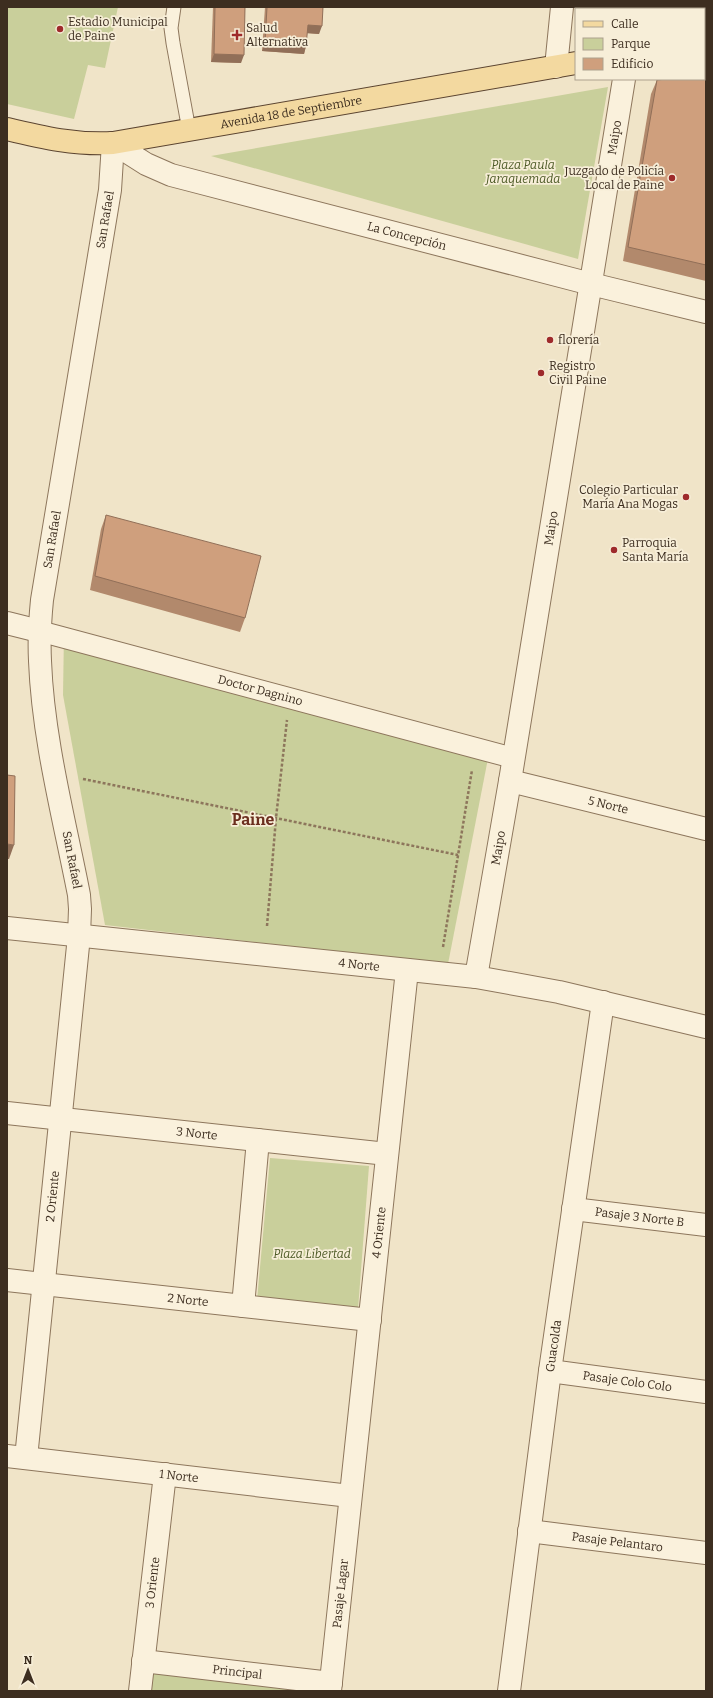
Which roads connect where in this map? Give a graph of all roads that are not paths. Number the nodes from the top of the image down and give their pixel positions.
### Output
1 (174, 7) edge
2 (562, 7) edge
3 (566, 65) edge
4 (624, 80) edge
5 (7, 129) edge
6 (189, 130) junction
7 (113, 143) junction
8 (591, 284) junction
9 (706, 312) edge
10 (7, 623) edge
11 (40, 631) junction
12 (513, 758) junction
13 (510, 781) junction
14 (706, 829) edge
15 (7, 928) edge
16 (79, 936) junction
17 (407, 970) junction
18 (476, 977) junction
19 (603, 1002) junction
20 (706, 1027) edge
21 (7, 1113) edge
22 (60, 1119) junction
23 (258, 1140) junction
24 (387, 1154) junction
25 (573, 1209) junction
26 (706, 1225) edge
27 (7, 1280) edge
28 (43, 1284) junction
29 (243, 1306) junction
30 (370, 1320) junction
31 (550, 1371) junction
32 (706, 1392) edge
33 (16, 1457) edge
34 (165, 1474) junction
35 (350, 1496) junction
36 (529, 1531) junction
37 (706, 1553) edge
38 (143, 1661) junction
39 (330, 1687) edge
40 (140, 1691) edge
41 (509, 1691) edge

1 - 6 lane
2 - 3 street
3 - 6 main road, Avenida 18 de Septiembre
4 - 8 street, Maipo
5 - 7 main road, Avenida 18 de Septiembre
6 - 7 main road, Avenida 18 de Septiembre
7 - 8 street, La Concepción
7 - 11 street, San Rafael
8 - 9 street, La Concepción
8 - 12 street, Maipo
10 - 11 street, Doctor Dagnino
11 - 12 street, Doctor Dagnino
11 - 16 street, San Rafael
12 - 13 street, Maipo
13 - 14 street, 5 Norte
13 - 18 street, Maipo
15 - 16 street, 4 Norte
16 - 17 street, 4 Norte
16 - 22 street, 2 Oriente
17 - 18 street, 4 Norte
17 - 24 street, 4 Oriente
18 - 19 street, 4 Norte
19 - 20 street, 4 Norte
19 - 25 street, Guacolda
21 - 22 street, 3 Norte
22 - 23 street, 3 Norte
22 - 28 street, 2 Oriente
23 - 24 street, 3 Norte
23 - 29 street
24 - 30 street, 4 Oriente
25 - 26 street, Pasaje 3 Norte B
25 - 31 street, Guacolda
27 - 28 street, 2 Norte
28 - 29 street, 2 Norte
28 - 33 street, 2 Oriente
29 - 30 street, 2 Norte
30 - 35 street, 4 Oriente
31 - 32 street, Pasaje Colo Colo
31 - 36 street, Guacolda
33 - 34 street, 1 Norte
34 - 35 street, 1 Norte
34 - 38 street, 3 Oriente
35 - 39 street, Pasaje Lagar
36 - 37 street, Pasaje Pelantaro
36 - 41 street, Guacolda
38 - 39 street, Principal
38 - 40 street, 3 Oriente

